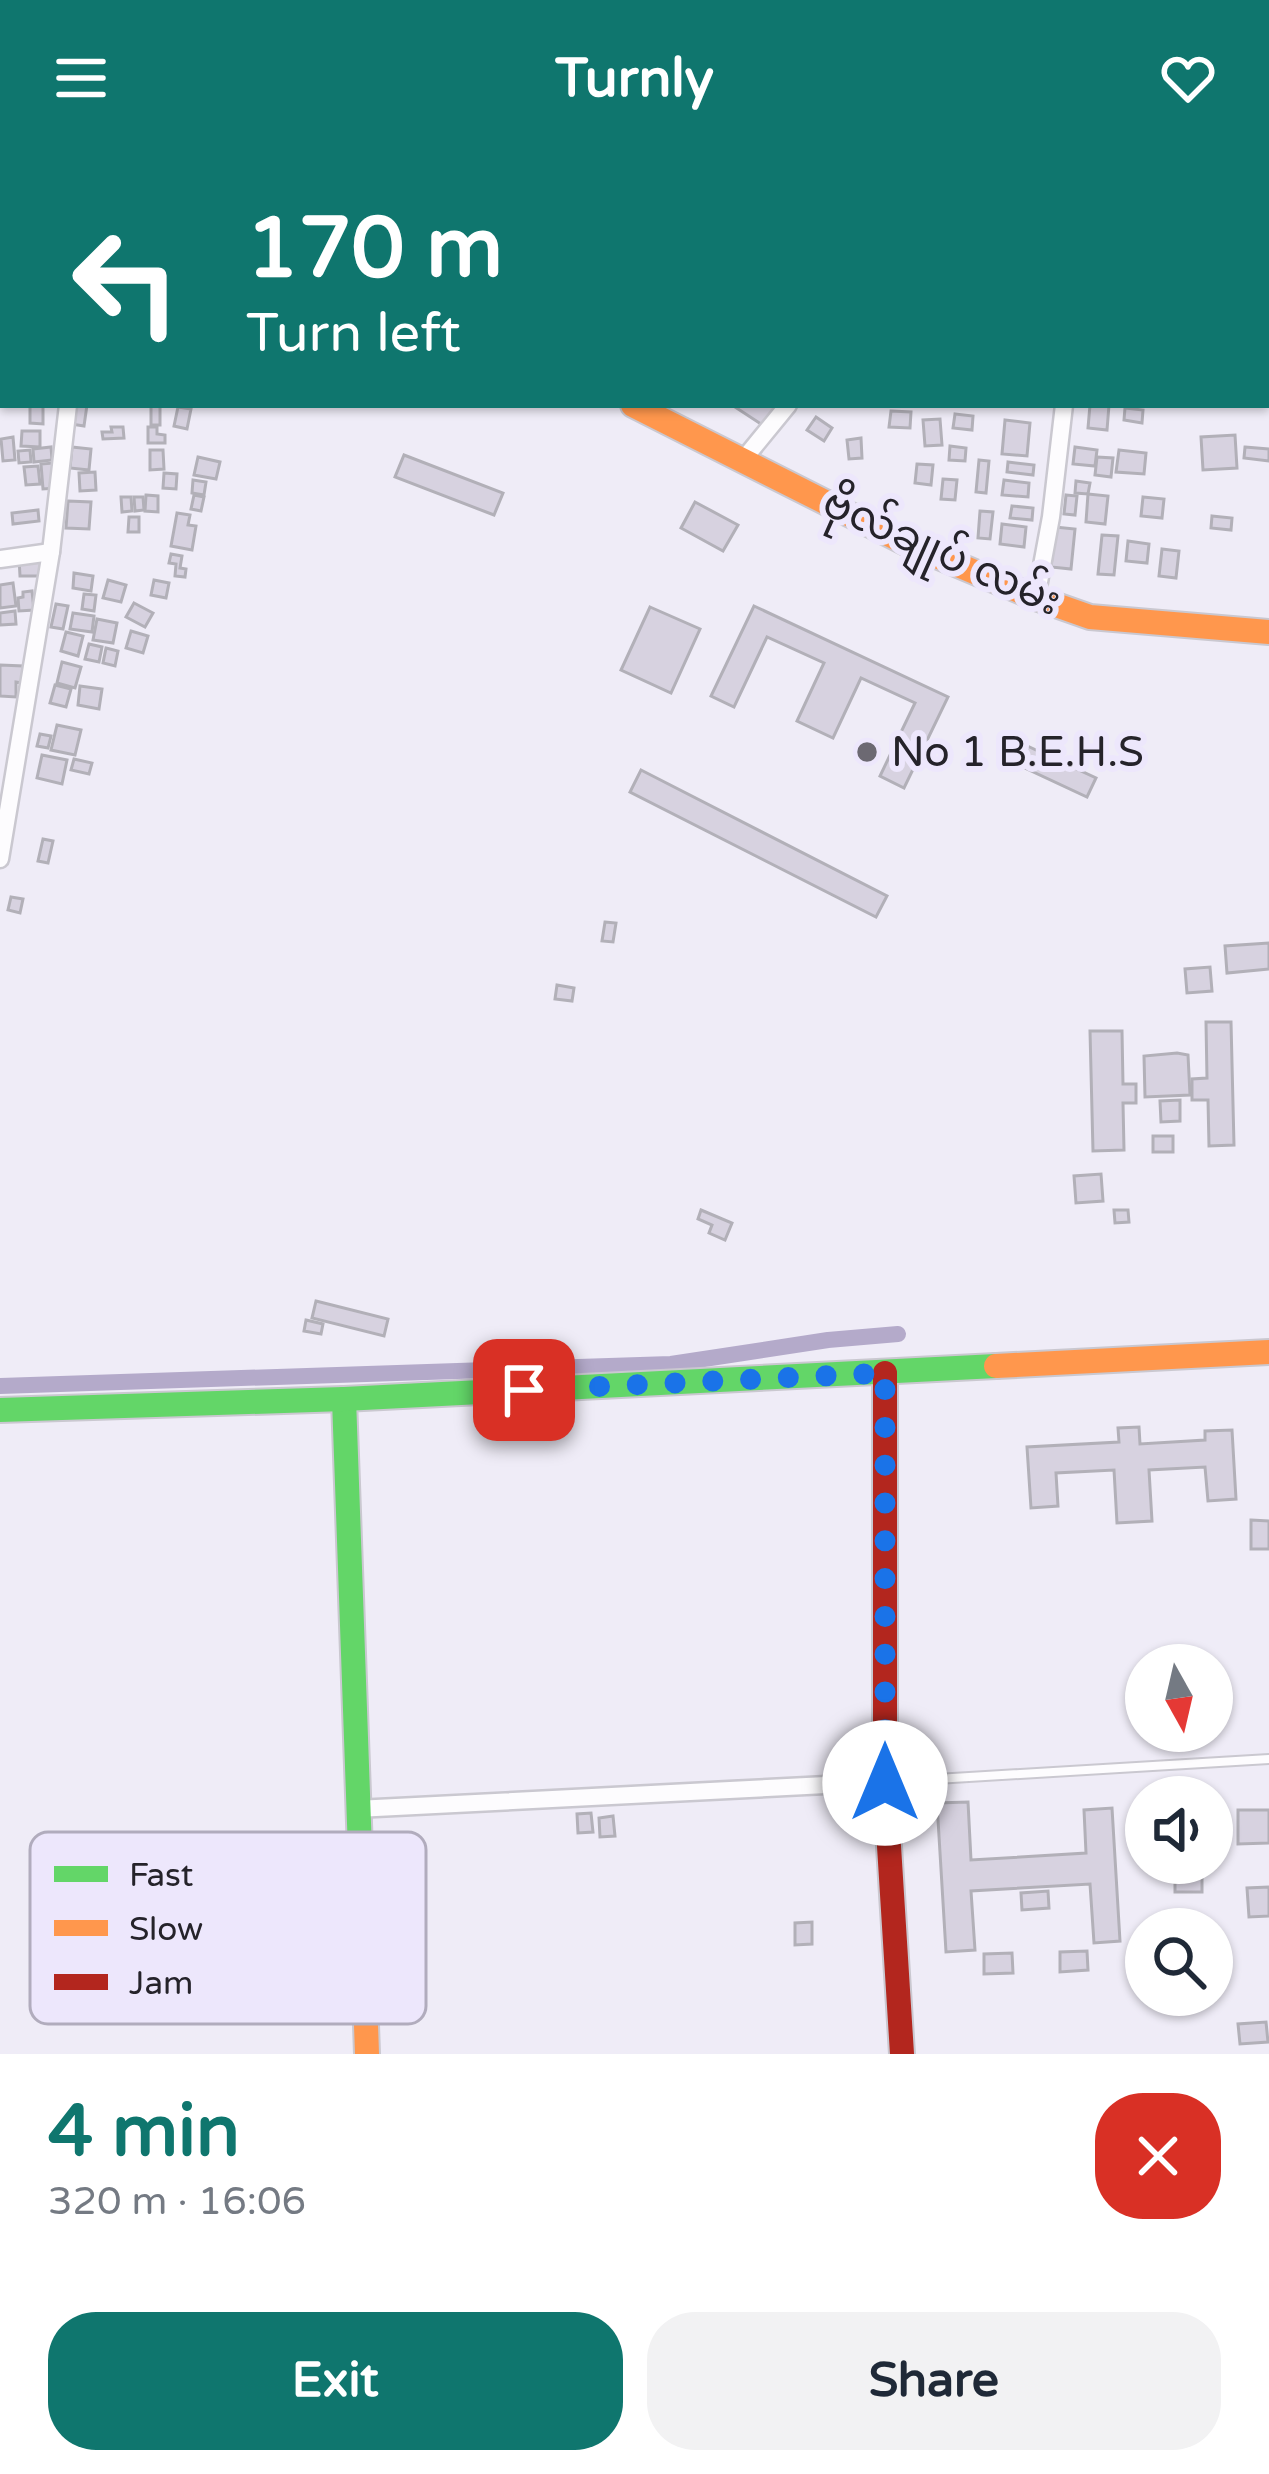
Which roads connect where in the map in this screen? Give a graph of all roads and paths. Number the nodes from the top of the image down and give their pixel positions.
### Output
1 (68, 408) edge
2 (639, 408) edge
3 (785, 408) edge
4 (1064, 408) edge
5 (742, 460) junction
6 (51, 552) junction
7 (0, 559) edge
8 (1036, 598) junction
9 (1269, 632) edge
10 (0, 859) edge
11 (1269, 1352) edge
12 (885, 1373) junction
13 (344, 1399) junction
14 (0, 1410) edge
15 (1269, 1759) edge
16 (885, 1783) junction
17 (356, 1809) junction
18 (357, 1832) edge
19 (366, 2024) edge
20 (367, 2054) edge
21 (902, 2054) edge

1 - 6 street
2 - 5 street, ဗိုလ်ချုပ် လမ်း
3 - 5 street
4 - 8 street
5 - 8 street, ဗိုလ်ချုပ် လမ်း
6 - 7 street
6 - 10 street
8 - 9 street, ဗိုလ်ချုပ် လမ်း
11 - 12 street
12 - 13 street
12 - 16 street
13 - 14 street
13 - 17 street
15 - 16 lane
16 - 17 street
16 - 21 street
17 - 18 street
19 - 20 street

